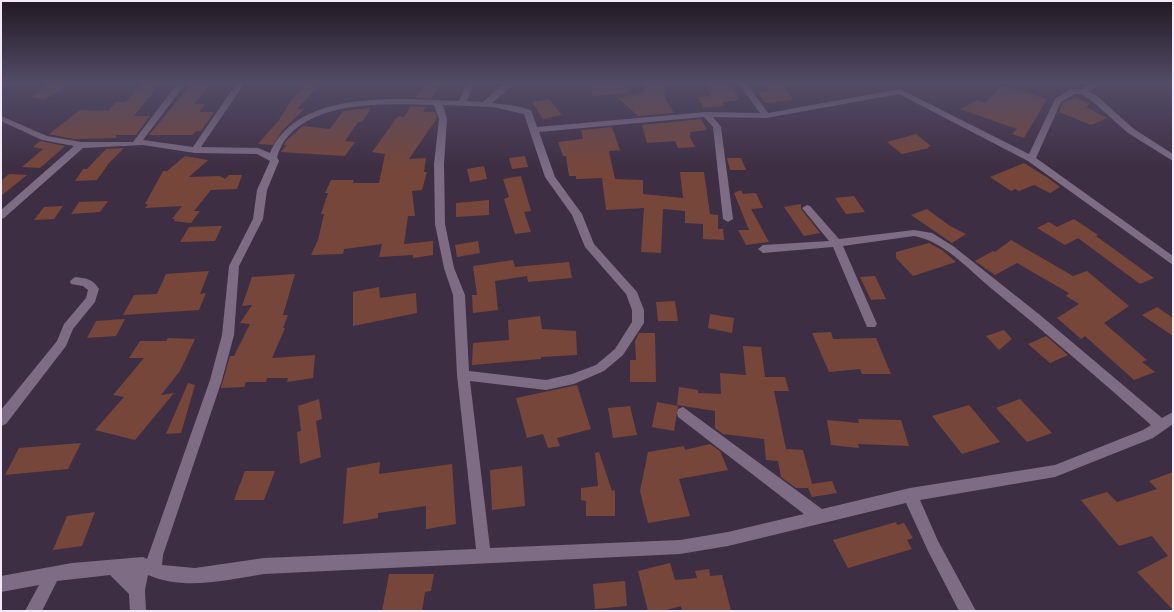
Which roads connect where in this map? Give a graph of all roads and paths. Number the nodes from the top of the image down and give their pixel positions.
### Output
1 (159, 113) edge
2 (221, 113) edge
3 (323, 113) edge
4 (441, 113) edge
5 (528, 113) edge
6 (764, 113) edge
7 (784, 113) edge
8 (942, 113) edge
9 (1053, 113) edge
10 (1110, 113) edge
11 (706, 114) junction
12 (766, 116) junction
13 (1, 118) edge
14 (12, 122) junction
15 (1, 128) edge
16 (534, 130) junction
17 (140, 144) junction
18 (80, 145) junction
19 (195, 150) junction
20 (272, 157) junction
21 (1173, 158) edge
22 (1031, 159) junction
23 (807, 208) dead end
24 (1, 216) edge
25 (728, 220) dead end
26 (837, 243) junction
27 (763, 249) dead end
28 (1173, 261) edge
29 (75, 281) dead end
30 (871, 324) dead end
31 (463, 375) junction
32 (683, 413) dead end
33 (2, 419) edge
34 (1167, 421) edge
35 (910, 495) junction
36 (820, 517) junction
37 (484, 557) junction
38 (112, 567) junction
39 (150, 568) junction
40 (53, 574) junction
41 (1, 584) edge
42 (137, 590) junction
43 (33, 611) edge
44 (138, 611) edge
45 (968, 611) edge

1 - 17 street
2 - 19 street
3 - 20 street
4 - 31 street
5 - 16 street
6 - 12 street
7 - 12 street
8 - 22 street
9 - 22 street
10 - 21 street
11 - 12 street
11 - 16 street
11 - 25 street
13 - 14 street
14 - 15 street
14 - 18 street
16 - 31 street
17 - 18 street
17 - 19 street
18 - 24 street
19 - 20 street
20 - 39 street
22 - 28 street
23 - 26 street
26 - 27 street
26 - 30 street
26 - 34 street
29 - 33 street
31 - 37 street
32 - 36 street
34 - 35 street
35 - 36 street
35 - 45 street
36 - 37 street
37 - 39 street
38 - 39 street
38 - 40 street
38 - 42 street
39 - 42 street
40 - 41 street
40 - 43 street
42 - 44 street

